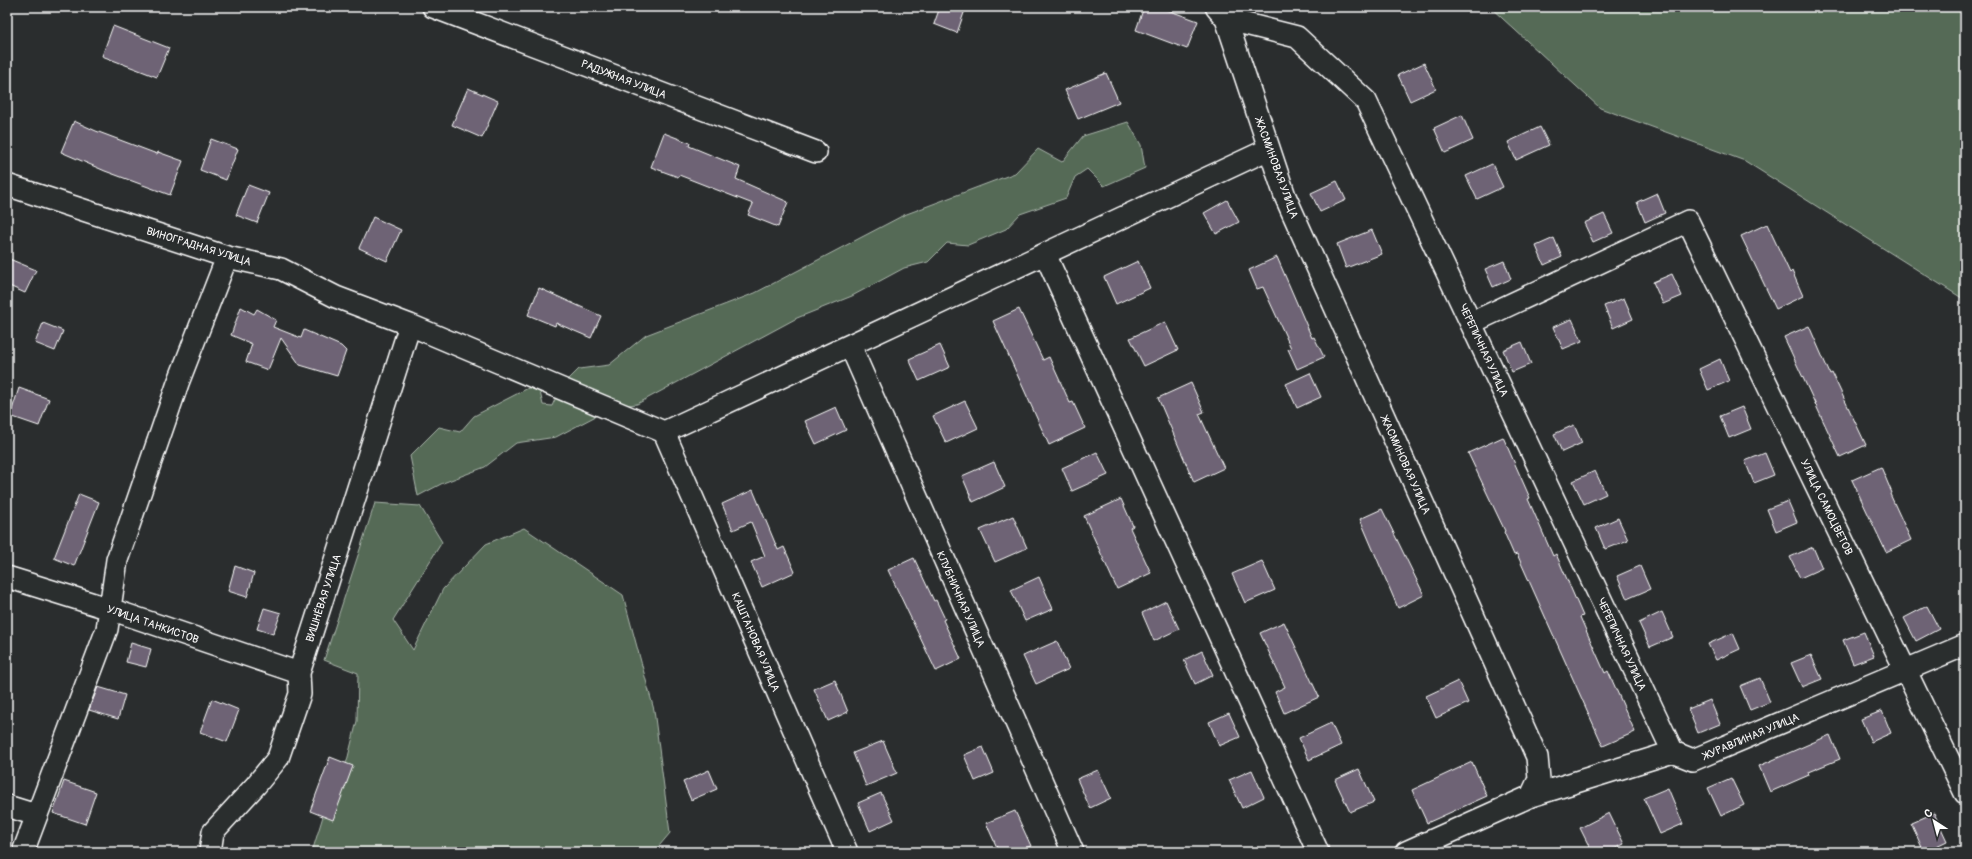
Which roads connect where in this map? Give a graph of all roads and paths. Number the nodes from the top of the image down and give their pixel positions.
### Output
1 (433, 7) edge
2 (1221, 13) edge
3 (1269, 149) junction
4 (816, 152) dead end
5 (7, 185) edge
6 (1045, 254) junction
7 (227, 257) junction
8 (1472, 323) junction
9 (410, 326) junction
10 (850, 345) junction
11 (664, 432) junction
12 (7, 577) edge
13 (110, 609) junction
14 (1965, 645) edge
15 (1906, 670) junction
16 (299, 673) junction
17 (1673, 752) junction
18 (1965, 793) edge
19 (1531, 796) junction
20 (7, 806) edge
21 (36, 815) junction
22 (23, 852) edge
23 (210, 852) edge
24 (847, 852) edge
25 (1072, 852) edge
26 (1318, 852) edge
27 (1406, 852) edge

1 - 4 street, РАДУЖНАЯ УЛИЦА
2 - 3 street, ЖАСМИНОВАЯ УЛИЦА
2 - 8 street, ЧЕРЕПИЧНАЯ УЛИЦА
3 - 6 street
3 - 19 street, ЖАСМИНОВАЯ УЛИЦА
5 - 7 street, ВИНОГРАДНАЯ УЛИЦА
6 - 10 street
6 - 26 street
7 - 9 street, ВИНОГРАДНАЯ УЛИЦА
7 - 13 street
8 - 15 street, УЛИЦА САМОЦВЕТОВ
8 - 17 street, ЧЕРЕПИЧНАЯ УЛИЦА
9 - 11 street, ВИНОГРАДНАЯ УЛИЦА
9 - 16 street, ВИШНЁВАЯ УЛИЦА
10 - 11 street
10 - 25 street, КЛУБНИЧНАЯ УЛИЦА
11 - 24 street, КАШТАНОВАЯ УЛИЦА
12 - 13 street, УЛИЦА ТАНКИСТОВ
13 - 16 street, УЛИЦА ТАНКИСТОВ
13 - 21 street
14 - 15 street, ЖУРАВЛИНАЯ УЛИЦА
15 - 17 street, ЖУРАВЛИНАЯ УЛИЦА
15 - 18 street, УЛИЦА САМОЦВЕТОВ
16 - 23 street, ВИШНЁВАЯ УЛИЦА
17 - 19 street
19 - 27 street
20 - 21 street
21 - 22 street

